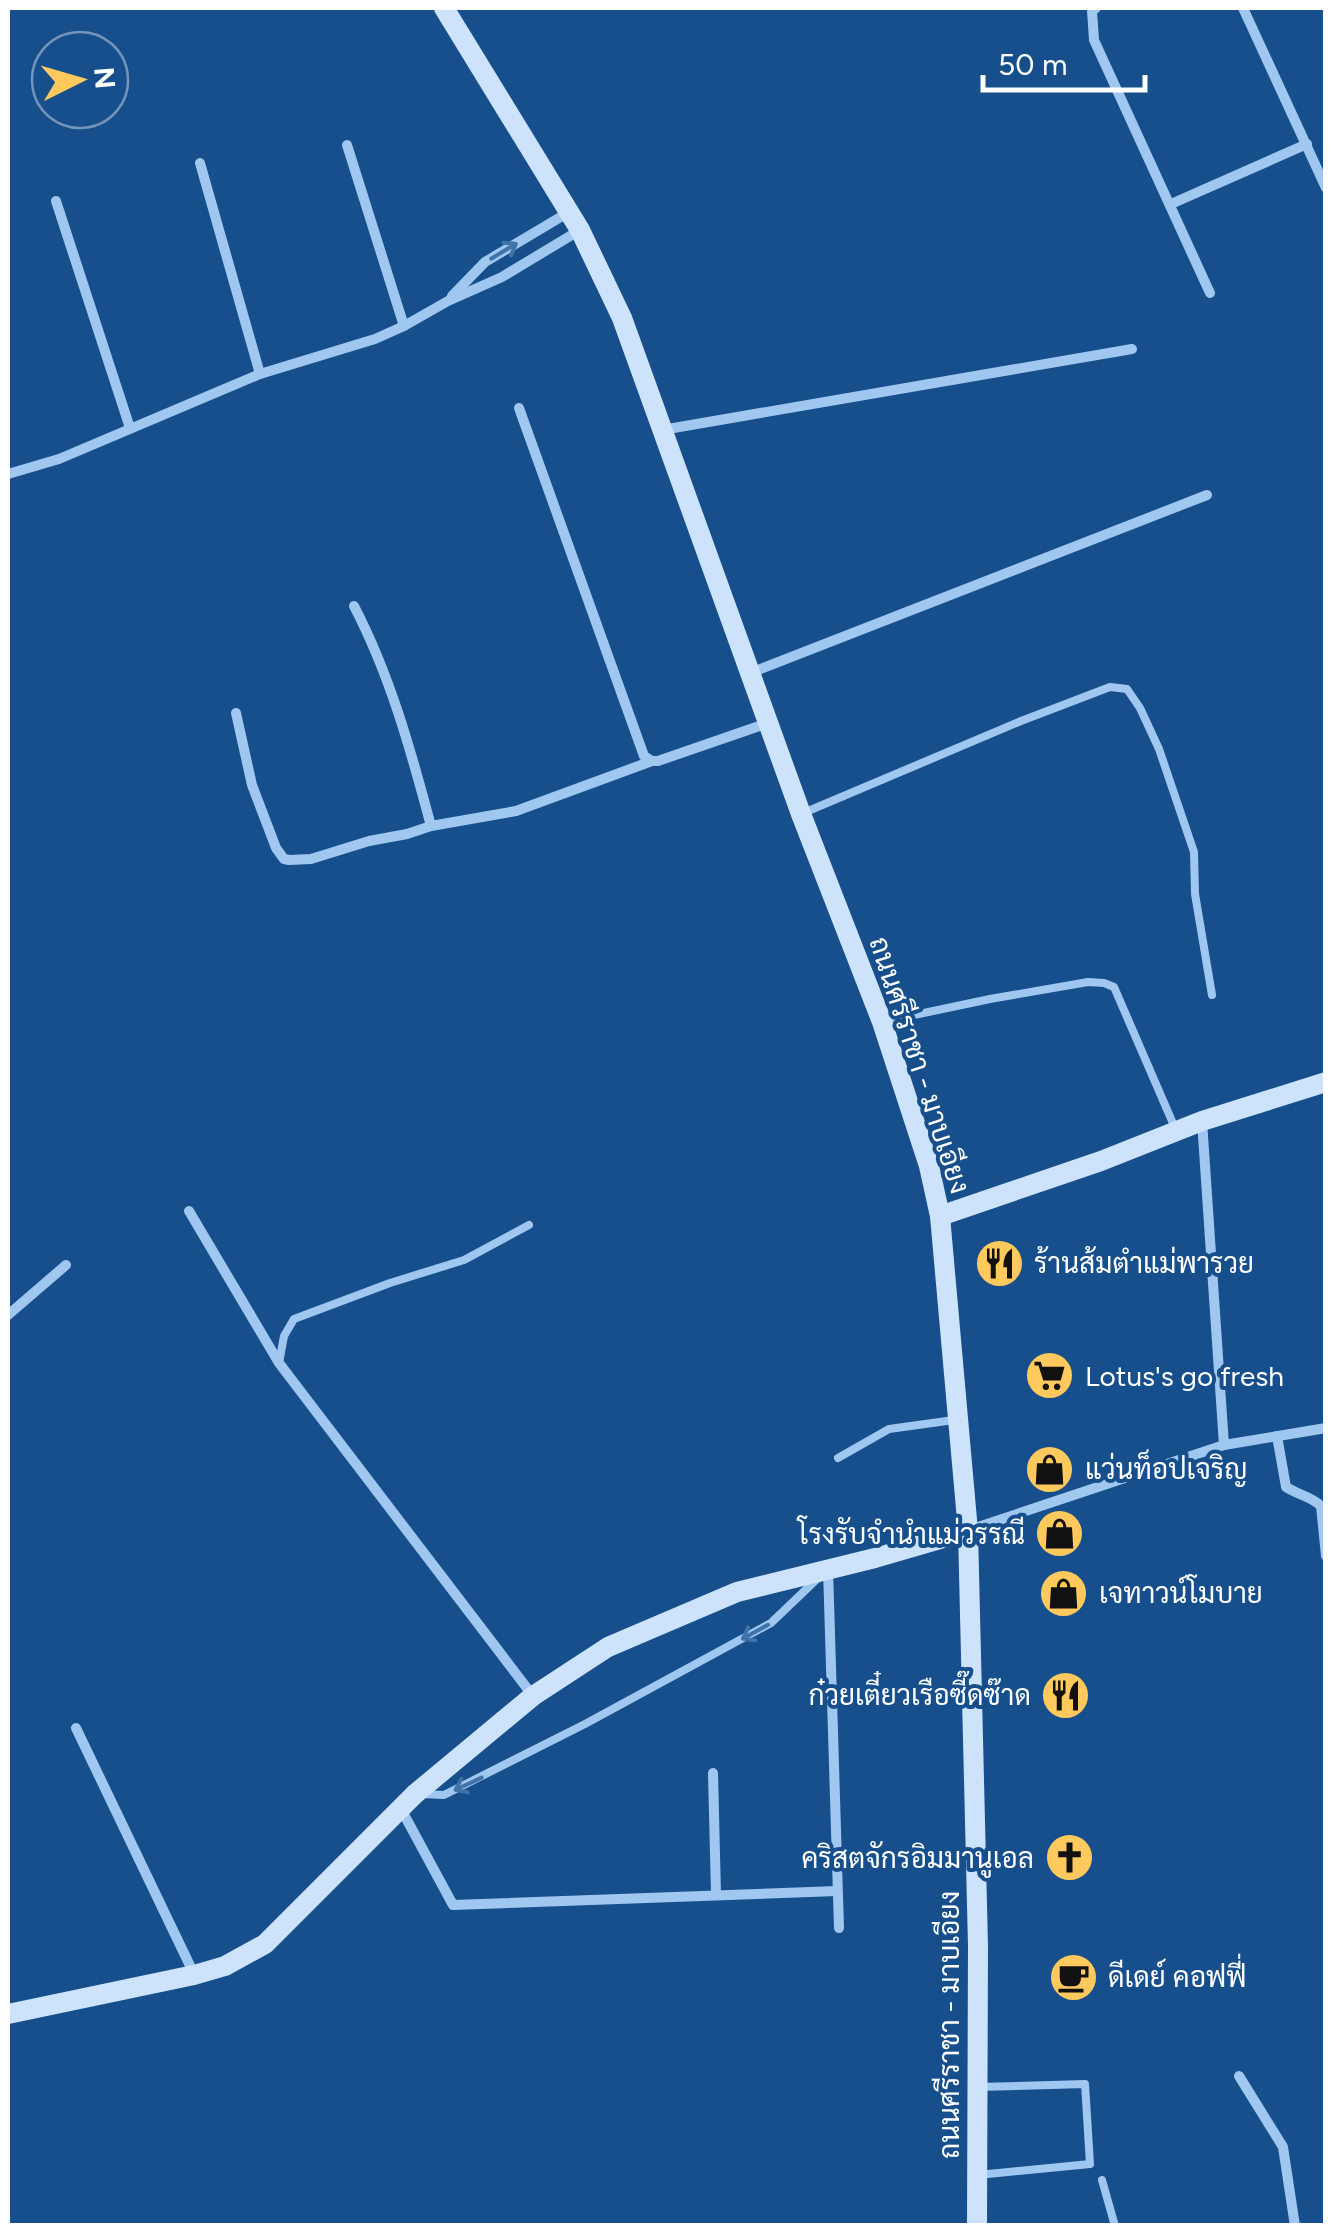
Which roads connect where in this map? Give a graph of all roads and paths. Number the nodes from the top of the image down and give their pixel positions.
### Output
1 (444, 8) edge
2 (1096, 8) edge
3 (1243, 8) edge
4 (347, 144) dead end
5 (1307, 144) junction
6 (200, 163) dead end
7 (1326, 188) edge
8 (56, 201) dead end
9 (1171, 204) junction
10 (574, 221) junction
11 (1210, 293) dead end
12 (448, 300) junction
13 (404, 326) junction
14 (1132, 349) dead end
15 (260, 374) junction
16 (520, 408) dead end
17 (130, 428) junction
18 (662, 430) junction
19 (8, 474) edge
20 (1207, 495) dead end
21 (354, 606) dead end
22 (750, 674) junction
23 (236, 713) dead end
24 (768, 722) junction
25 (652, 761) junction
26 (801, 814) junction
27 (432, 826) junction
28 (1212, 995) dead end
29 (882, 1022) junction
30 (1326, 1082) edge
31 (1202, 1121) junction
32 (1176, 1132) junction
33 (188, 1212) dead end
34 (940, 1216) junction
35 (529, 1225) dead end
36 (66, 1266) dead end
37 (8, 1315) edge
38 (280, 1363) junction
39 (958, 1419) junction
40 (1326, 1428) edge
41 (1278, 1436) junction
42 (1224, 1445) junction
43 (838, 1458) dead end
44 (968, 1531) junction
45 (1326, 1556) edge
46 (828, 1568) junction
47 (533, 1696) junction
48 (76, 1728) dead end
49 (713, 1773) dead end
50 (408, 1801) junction
51 (837, 1891) junction
52 (716, 1894) junction
53 (839, 1928) dead end
54 (194, 1975) junction
55 (8, 2014) edge
56 (1239, 2076) dead end
57 (978, 2087) junction
58 (978, 2175) junction
59 (1102, 2180) dead end
60 (978, 2226) edge
61 (1115, 2226) edge
62 (1295, 2226) edge

1 - 10 main road, ถนนศรีราชา - มาบเอียง
2 - 9 street
3 - 5 street
4 - 13 street
5 - 7 street
5 - 9 street
6 - 15 street
8 - 17 street
9 - 11 street
10 - 12 street
12 -> 10 street
10 - 18 main road, ถนนศรีราชา - มาบเอียง
12 - 13 street
13 - 15 street
14 - 18 street
15 - 17 street
16 - 25 street
17 - 19 street
18 - 22 main road, ถนนศรีราชา - มาบเอียง
20 - 22 street
21 - 27 street
22 - 24 main road, ถนนศรีราชา - มาบเอียง
23 - 27 street
24 - 25 street
24 - 26 main road, ถนนศรีราชา - มาบเอียง
25 - 27 street
26 - 28 lane
26 - 29 main road, ถนนศรีราชา - มาบเอียง
29 - 32 lane
29 - 34 main road, ถนนศรีราชา - มาบเอียง
30 - 31 main road
31 - 32 main road
31 - 42 street
32 - 34 main road
33 - 38 street
34 - 39 main road, ถนนศรีราชา - มาบเอียง
35 - 38 lane
36 - 37 street
38 - 47 street
39 - 43 lane
39 - 44 main road, ถนนศรีราชา - มาบเอียง
40 - 41 street
41 - 42 street
41 - 45 street
42 - 44 street
44 - 46 main road
44 - 57 main road, ถนนศรีราชา - มาบเอียง
46 - 47 main road
46 -> 50 lane
46 - 51 street
47 - 50 main road
48 - 54 street
49 - 52 street
50 - 52 street
50 - 54 main road
51 - 52 street
51 - 53 street
54 - 55 main road
56 - 62 street
57 - 58 main road, ถนนศรีราชา - มาบเอียง
57 - 58 lane
58 - 60 main road, ถนนศรีราชา - มาบเอียง
59 - 61 lane

